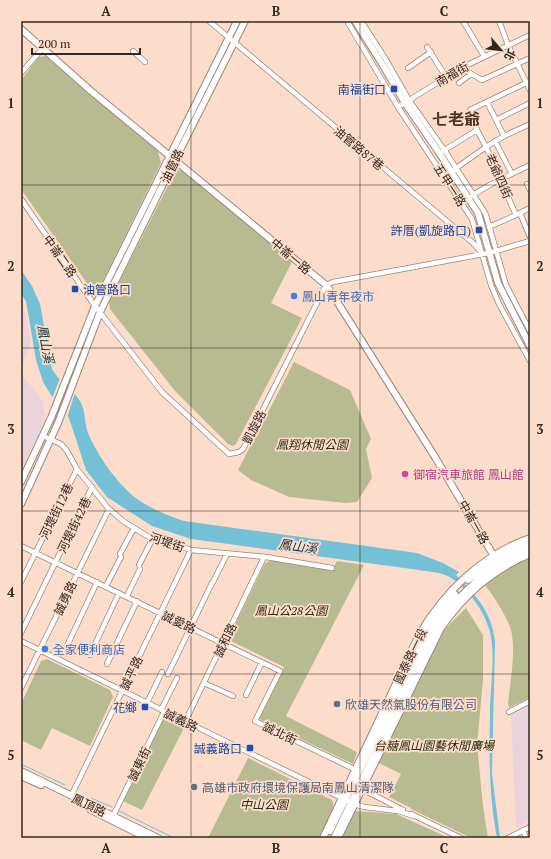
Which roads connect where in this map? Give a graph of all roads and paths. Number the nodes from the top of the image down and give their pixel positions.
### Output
1 (209, 21) edge
2 (237, 21) edge
3 (245, 21) edge
4 (346, 21) edge
5 (355, 21) edge
6 (361, 21) edge
7 (463, 21) edge
8 (499, 21) edge
9 (21, 29) edge
10 (530, 35) edge
11 (229, 37) junction
12 (235, 42) junction
13 (508, 45) junction
14 (427, 47) dead end
15 (43, 48) junction
16 (133, 51) dead end
17 (431, 52) junction
18 (484, 56) junction
19 (530, 58) edge
20 (145, 62) dead end
21 (518, 64) junction
22 (408, 68) dead end
23 (461, 68) junction
24 (21, 73) edge
25 (471, 74) junction
26 (446, 77) junction
27 (528, 82) edge
28 (460, 83) dead end
29 (530, 90) edge
30 (407, 102) junction
31 (487, 102) junction
32 (530, 103) edge
33 (398, 107) junction
34 (496, 120) junction
35 (530, 124) edge
36 (477, 130) junction
37 (504, 136) junction
38 (496, 142) junction
39 (486, 147) junction
40 (442, 152) junction
41 (173, 158) junction
42 (530, 165) edge
43 (454, 170) junction
44 (512, 174) junction
45 (445, 176) junction
46 (500, 179) junction
47 (527, 184) dead end
48 (530, 190) edge
49 (471, 196) junction
50 (21, 199) edge
51 (462, 203) junction
52 (530, 208) edge
53 (518, 214) junction
54 (528, 226) edge
55 (489, 227) junction
56 (530, 237) edge
57 (530, 241) edge
58 (492, 252) junction
59 (482, 254) junction
60 (326, 285) junction
61 (95, 306) junction
62 (519, 310) junction
63 (100, 312) junction
64 (513, 314) junction
65 (507, 317) junction
66 (530, 331) edge
67 (530, 346) edge
68 (530, 361) edge
69 (43, 436) junction
70 (51, 440) junction
71 (77, 469) junction
72 (21, 482) edge
73 (92, 487) junction
74 (21, 504) edge
75 (109, 508) junction
76 (134, 528) junction
77 (153, 538) junction
78 (530, 538) edge
79 (530, 543) edge
80 (21, 546) edge
81 (530, 549) edge
82 (191, 550) junction
83 (36, 553) junction
84 (227, 554) junction
85 (530, 554) edge
86 (264, 557) junction
87 (55, 562) junction
88 (497, 562) junction
89 (332, 568) dead end
90 (78, 572) junction
91 (472, 580) junction
92 (21, 582) edge
93 (97, 582) junction
94 (106, 586) junction
95 (119, 593) junction
96 (459, 594) junction
97 (127, 596) junction
98 (137, 602) junction
99 (160, 612) junction
100 (190, 627) junction
101 (21, 633) edge
102 (21, 641) edge
103 (223, 643) junction
104 (66, 648) dead end
105 (40, 650) junction
106 (90, 656) dead end
107 (262, 662) junction
108 (107, 664) dead end
109 (280, 671) joint
110 (162, 672) dead end
111 (168, 674) dead end
112 (177, 678) dead end
113 (204, 682) junction
114 (21, 688) edge
115 (122, 691) junction
116 (246, 695) dead end
117 (233, 696) dead end
118 (530, 701) edge
119 (147, 703) junction
120 (163, 711) junction
121 (509, 712) dead end
122 (185, 722) junction
123 (356, 770) junction
124 (21, 771) edge
125 (21, 776) edge
126 (362, 789) junction
127 (71, 796) junction
128 (348, 801) junction
129 (113, 816) junction
130 (414, 816) junction
131 (342, 825) junction
132 (530, 827) edge
133 (523, 830) junction
134 (147, 838) edge
135 (158, 838) edge
136 (323, 838) edge
137 (327, 838) edge
138 (334, 838) edge
139 (338, 838) edge
140 (460, 838) edge
141 (508, 838) edge
142 (526, 838) edge

1 - 11 street, 油管路87巷
2 - 11 street, 油管路
3 - 12 street, 油管路
4 - 33 street, 五甲一路
5 - 30 street, 五甲一路
6 - 30 street, 五甲一路
7 - 18 street
8 - 13 street
9 - 15 street, 中崙一路
10 - 13 street, 南福街
11 - 12 street, 油管路87巷
11 - 41 street, 油管路
12 - 41 street, 油管路
12 - 59 street, 油管路87巷
13 - 18 street, 南福街
13 - 21 street
14 - 17 street
15 - 24 street
15 - 41 street, 中崙一路
16 - 20 street
17 - 22 street
17 - 26 street
18 - 23 street, 南福街
19 - 21 street
21 - 25 street
21 - 27 street
23 - 25 street
23 - 26 street, 南福街
25 - 28 street
26 - 30 street, 南福街
27 - 29 street
27 - 31 street
30 - 33 street, 南福街
30 - 40 street, 五甲一路
31 - 34 street
31 - 36 street
32 - 34 street
33 - 45 street, 五甲一路
34 - 37 street
35 - 37 street, 老爺四街
36 - 39 street
36 - 40 street
37 - 38 street, 老爺四街
38 - 39 street, 老爺四街
38 - 44 street
39 - 43 street
39 - 46 street, 老爺四街
40 - 43 street, 五甲一路
41 - 60 street, 中崙一路
41 - 61 street, 油管路
41 - 63 street, 油管路
42 - 44 street
43 - 45 street
43 - 49 street, 五甲一路
44 - 46 street
45 - 51 street, 五甲一路
46 - 49 street
46 - 53 street, 老爺四街
47 - 48 street
49 - 51 street
49 - 55 street, 五甲一路
49 - 58 street, 五甲一路
50 - 61 street, 中崙二路
51 - 59 street, 五甲一路
52 - 53 street
53 - 54 street, 老爺四街
53 - 55 street
54 - 56 street, 老爺四街
55 - 58 street, 五甲一路
57 - 58 street
58 - 59 street
58 - 62 street, 五甲一路
58 - 64 street, 五甲一路
59 - 60 street
59 - 65 street, 五甲一路
60 - 63 street, 凱旋路
60 - 88 street, 中崙一路
61 - 63 street, 中崙二路
61 - 69 street
62 - 64 street
62 - 66 street, 五甲一路
63 - 70 street
64 - 65 street
64 - 67 street, 五甲一路
65 - 68 street, 五甲一路
69 - 70 street, 河堤街
69 - 72 street
70 - 71 street, 河堤街
70 - 74 street
71 - 73 street, 河堤街
71 - 83 street, 河堤街12巷
73 - 75 street, 河堤街
73 - 87 street, 河堤街42巷
75 - 76 street, 河堤街
75 - 90 street, 誠勇路
76 - 77 street, 河堤街
76 - 94 street
77 - 82 street, 河堤街
77 - 97 street
78 - 88 street
79 - 88 street
80 - 83 street, 誠愛路
81 - 88 street
82 - 84 street, 河堤街
82 - 99 street, 誠平路
83 - 87 street, 誠愛路
83 - 92 street, 河堤街12巷
84 - 86 street, 河堤街
84 - 100 street
85 - 88 street
86 - 89 street, 河堤街
86 - 103 street, 誠和路
87 - 90 street, 誠愛路
87 - 101 street, 河堤街42巷
88 - 91 street
88 - 91 street
90 - 93 street, 誠愛路
90 - 105 street, 誠勇路
91 - 96 street
91 - 96 street
93 - 94 street, 誠愛路
93 - 104 street
94 - 95 street, 誠愛路
95 - 97 street, 誠愛路
95 - 106 street
96 - 123 street, 國泰路一段
96 - 126 street, 國泰路一段
96 - 128 street, 國泰路一段
97 - 98 street, 誠愛路
98 - 99 street, 誠愛路
98 - 108 street
99 - 100 street, 誠愛路
99 - 115 street, 誠平路
100 - 103 street, 誠愛路
100 - 111 street
102 - 105 street, 誠義路
103 - 107 street, 誠愛路
103 - 113 street, 誠和路
105 - 114 street, 誠勇路
105 - 115 street, 誠義路
107 - 109 street, 誠愛路
107 - 116 street
109 - 123 street, 誠北街
110 - 119 street
112 - 120 street, 誠東街
113 - 117 street
113 - 122 street, 誠和路
115 - 119 street, 誠義路
115 - 127 street, 誠平路
118 - 121 street
119 - 120 street, 誠義路
120 - 122 street, 誠義路
120 - 129 street, 誠東街
122 - 128 street, 誠義路
123 - 128 street, 國泰路一段
124 - 127 street, 鳳頂路
125 - 134 street, 鳳頂路
126 - 128 street, 國泰路一段
126 - 130 street
127 - 129 street, 鳳頂路
128 - 130 street, 誠義路
128 - 131 street, 國泰路一段
128 - 136 street, 國泰路一段
128 - 137 street, 國泰路一段
129 - 135 street, 鳳頂路
130 - 140 street
131 - 138 street, 國泰路一段
131 - 139 street, 國泰路一段
132 - 133 street
133 - 141 street
133 - 142 street

